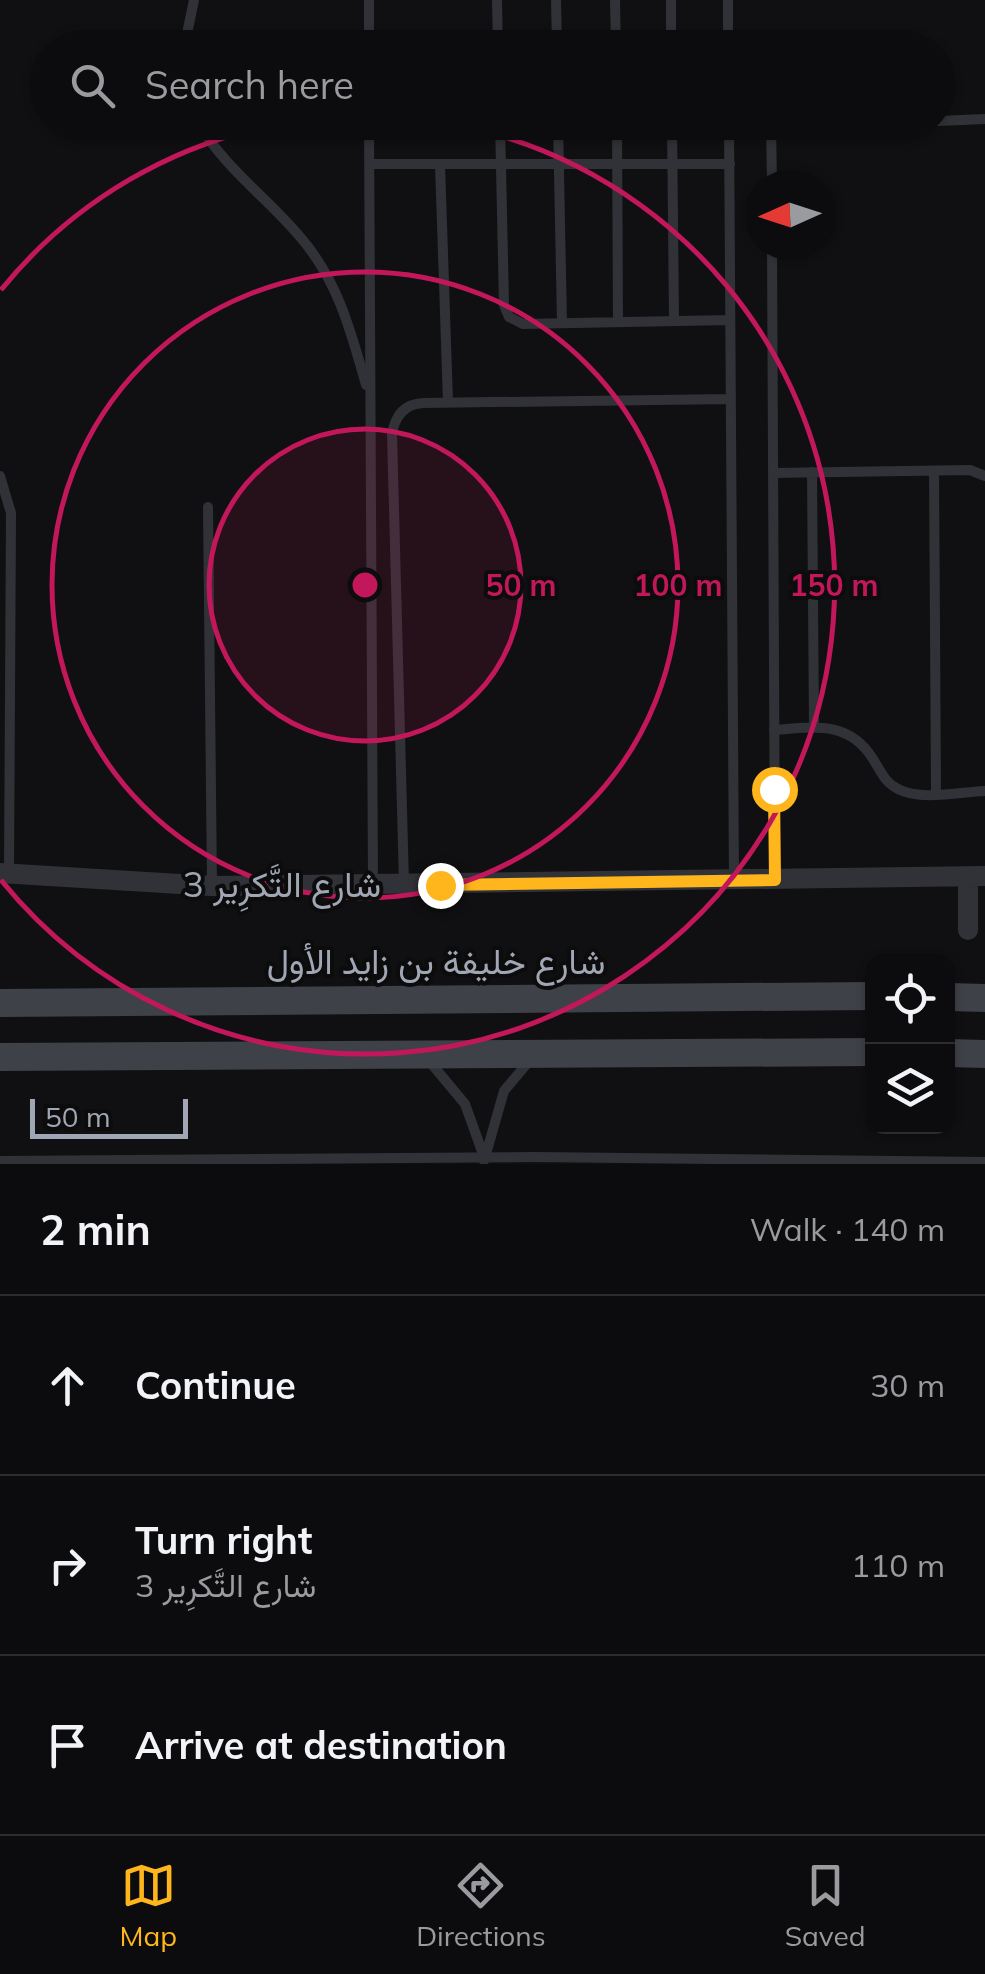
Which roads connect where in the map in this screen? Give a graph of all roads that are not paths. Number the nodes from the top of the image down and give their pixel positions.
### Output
1 (194, 0) edge
2 (369, 0) edge
3 (498, 0) edge
4 (556, 0) edge
5 (615, 0) edge
6 (671, 0) edge
7 (728, 0) edge
8 (188, 30) edge
9 (369, 30) edge
10 (498, 30) edge
11 (557, 30) edge
12 (616, 30) edge
13 (672, 30) edge
14 (728, 30) edge
15 (985, 119) edge
16 (955, 120) edge
17 (209, 140) edge
18 (370, 140) edge
19 (500, 140) edge
20 (558, 140) edge
21 (616, 140) edge
22 (672, 140) edge
23 (729, 140) edge
24 (771, 140) edge
25 (370, 164) junction
26 (440, 164) junction
27 (501, 164) junction
28 (559, 164) junction
29 (617, 164) junction
30 (673, 164) junction
31 (730, 164) junction
32 (772, 170) edge
33 (772, 260) edge
34 (730, 320) junction
35 (674, 321) junction
36 (618, 322) junction
37 (562, 323) junction
38 (731, 399) junction
39 (371, 400) junction
40 (448, 402) junction
41 (934, 471) junction
42 (812, 472) junction
43 (774, 473) junction
44 (0, 476) edge
45 (985, 476) edge
46 (208, 506) dead end
47 (814, 727) junction
48 (774, 730) junction
49 (985, 791) edge
50 (936, 792) junction
51 (5, 874) edge
52 (977, 876) edge
53 (775, 880) junction
54 (734, 881) junction
55 (404, 885) junction
56 (212, 886) junction
57 (373, 886) junction
58 (968, 930) dead end
59 (865, 996) edge
60 (955, 997) edge
61 (985, 998) edge
62 (0, 1003) edge
63 (865, 1052) edge
64 (538, 1053) junction
65 (955, 1053) edge
66 (985, 1054) edge
67 (421, 1055) junction
68 (0, 1057) edge
69 (536, 1160) edge
70 (0, 1161) edge
71 (343, 1161) edge
72 (484, 1161) edge
73 (985, 1162) edge

1 - 8 lane
2 - 9 lane
3 - 10 lane
4 - 11 lane
5 - 12 lane
6 - 13 lane
7 - 14 lane
15 - 16 lane
17 - 39 lane
18 - 25 lane
19 - 27 lane
20 - 28 lane
21 - 29 lane
22 - 30 lane
23 - 31 lane
24 - 32 lane
25 - 26 lane
25 - 39 lane
26 - 27 lane
26 - 40 lane
27 - 28 lane
27 - 37 lane
28 - 29 lane
28 - 37 lane
29 - 30 lane
29 - 36 lane
30 - 31 lane
30 - 35 lane
31 - 34 lane
33 - 43 lane
34 - 35 lane
34 - 38 lane
35 - 36 lane
36 - 37 lane
38 - 40 lane
38 - 54 lane
39 - 57 lane
40 - 55 lane
41 - 42 lane
41 - 45 lane
41 - 50 lane
42 - 43 lane
42 - 47 lane
43 - 48 lane
44 - 51 lane
46 - 56 lane
47 - 48 lane
47 - 50 lane
48 - 53 lane
49 - 50 lane
51 - 56 street, شارع التَّكرِير 3
52 - 53 street, شارع التَّكرِير 3
52 - 58 street
53 - 54 street, شارع التَّكرِير 3
54 - 55 street, شارع التَّكرِير 3
55 - 57 street, شارع التَّكرِير 3
56 - 57 street, شارع التَّكرِير 3
59 - 62 main road, شارع خليفة بن زايد الأول
60 - 61 main road
63 - 64 main road
64 - 67 main road
64 - 72 lane
65 - 66 main road
67 - 68 main road
67 - 72 lane
69 - 72 lane
69 - 73 lane
70 - 71 lane
71 - 72 lane

